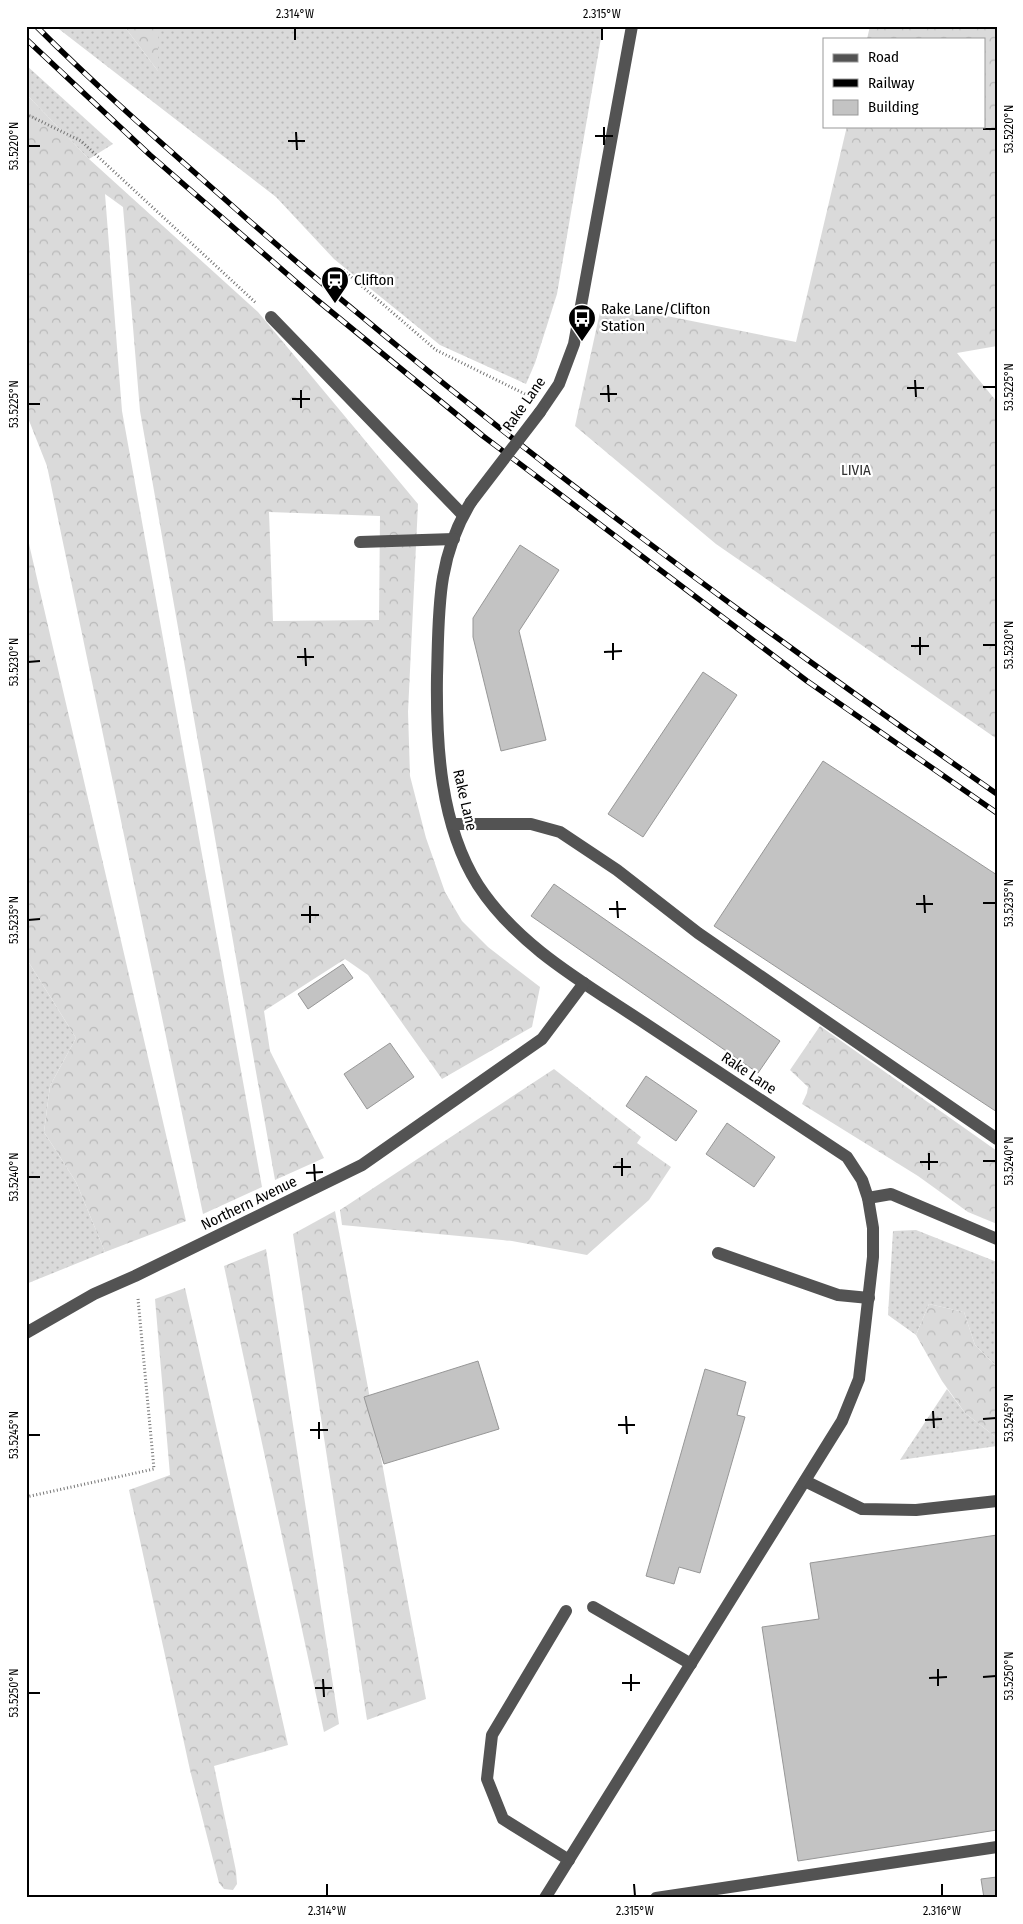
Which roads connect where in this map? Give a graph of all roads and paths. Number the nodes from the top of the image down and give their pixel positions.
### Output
1 (632, 26) edge
2 (26, 114) edge
3 (332, 281) dead end
4 (271, 317) joint
5 (544, 408) junction
6 (463, 515) junction
7 (454, 539) junction
8 (360, 542) dead end
9 (453, 824) junction
10 (584, 983) junction
11 (997, 1139) edge
12 (868, 1198) junction
13 (997, 1239) edge
14 (718, 1253) dead end
15 (135, 1276) junction
16 (868, 1298) junction
17 (26, 1333) edge
18 (805, 1481) junction
19 (26, 1497) edge
20 (997, 1501) edge
21 (593, 1606) dead end
22 (566, 1611) dead end
23 (691, 1664) junction
24 (997, 1847) edge
25 (569, 1860) junction
26 (545, 1898) edge
27 (656, 1898) edge

1 - 5 street, Rake Lane
2 - 4 path
3 - 5 path
4 - 6 street
5 - 6 street, Rake Lane, bridge
6 - 7 street, Rake Lane
7 - 8 street
7 - 9 street, Rake Lane
9 - 10 street, Rake Lane
9 - 11 street
10 - 12 street, Rake Lane
10 - 15 street, Northern Avenue
12 - 13 street
12 - 16 street, Rake Lane
14 - 16 street
15 - 17 street, Northern Avenue
15 - 19 path
16 - 18 street, Rake Lane
18 - 20 street
18 - 23 street, Rake Lane
21 - 23 street
22 - 25 street
23 - 25 street, Rake Lane
24 - 27 street
25 - 26 street, Rake Lane

